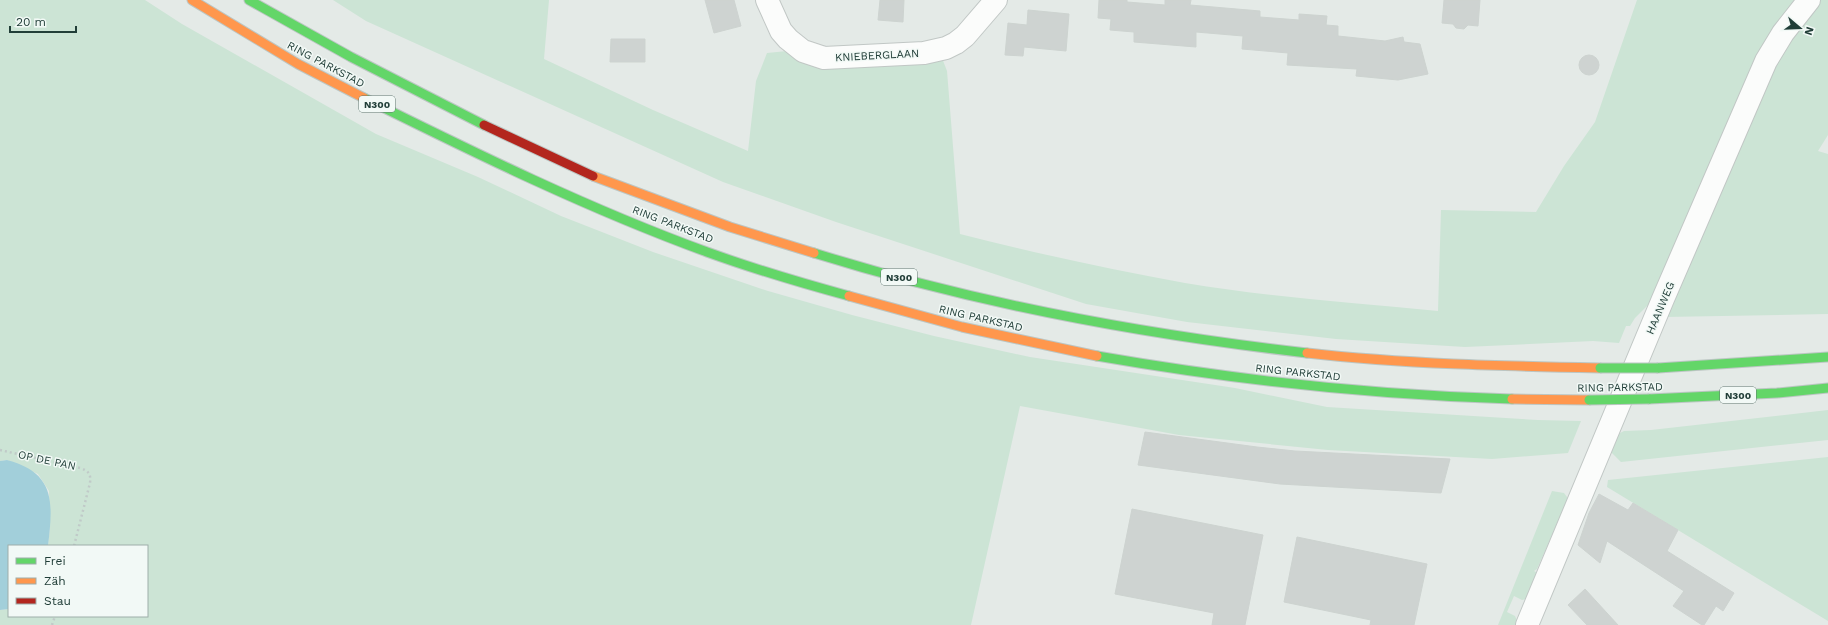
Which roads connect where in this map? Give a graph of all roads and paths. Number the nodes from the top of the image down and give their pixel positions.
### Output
1 (192, 0) edge
2 (249, 0) edge
3 (768, 0) edge
4 (996, 0) edge
5 (1809, 0) edge
6 (1828, 357) edge
7 (1828, 388) edge
8 (0, 450) edge
9 (74, 545) edge
10 (1527, 625) edge

1 - 7 highway, RING PARKSTAD / N300, bridge
2 - 6 highway, RING PARKSTAD / N300, bridge
3 - 4 street, KNIEBERGLAAN
5 - 10 street, HAANWEG
8 - 9 path, OP DE PAN

